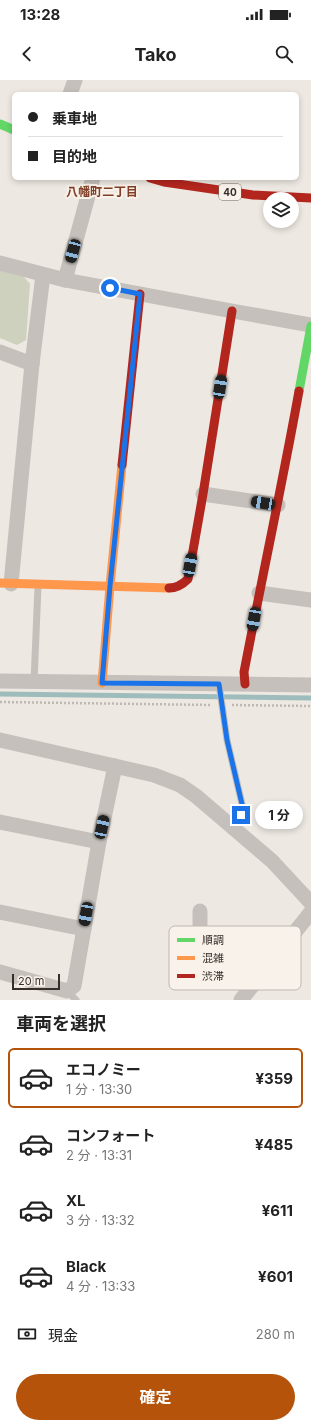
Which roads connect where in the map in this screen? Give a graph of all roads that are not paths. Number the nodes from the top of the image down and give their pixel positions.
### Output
1 (75, 80) edge
2 (71, 92) edge
3 (0, 124) edge
4 (12, 129) edge
5 (92, 180) edge
6 (157, 180) edge
7 (311, 198) edge
8 (0, 264) edge
9 (43, 275) junction
10 (65, 280) junction
11 (140, 294) junction
12 (232, 311) junction
13 (311, 325) edge
14 (0, 352) edge
15 (32, 364) junction
16 (203, 494) junction
17 (278, 505) junction
18 (6, 583) edge
19 (38, 584) junction
20 (110, 586) junction
21 (259, 593) junction
22 (311, 600) edge
23 (0, 681) edge
24 (34, 682) junction
25 (102, 683) junction
26 (245, 684) junction
27 (311, 685) edge
28 (220, 688) junction
29 (0, 740) edge
30 (115, 766) junction
31 (0, 822) edge
32 (236, 830) junction
33 (99, 842) junction
34 (311, 903) edge
35 (200, 911) dead end
36 (0, 912) edge
37 (311, 912) edge
38 (200, 926) edge
39 (300, 926) edge
40 (84, 929) junction
41 (0, 972) edge
42 (249, 990) edge
43 (72, 995) edge
44 (241, 1000) edge

1 - 2 street
3 - 4 street
5 - 10 street
6 - 7 street, 40
8 - 9 street
9 - 10 street
9 - 15 street
10 - 11 street
11 - 12 street
11 - 20 street
12 - 13 street
12 - 16 street
13 - 17 street
14 - 15 street
15 - 18 street
16 - 17 street
16 - 20 street
17 - 21 street
18 - 19 street
19 - 20 street
19 - 24 lane
20 - 25 street
21 - 22 street
21 - 26 street
23 - 24 street
24 - 25 street
25 - 28 street
26 - 27 street
26 - 28 street
28 - 32 lane
29 - 30 street
30 - 32 street
30 - 33 street
31 - 33 street
32 - 34 street
33 - 40 street
35 - 38 street
36 - 40 street
37 - 39 street
40 - 43 street
41 - 43 street
42 - 44 street

